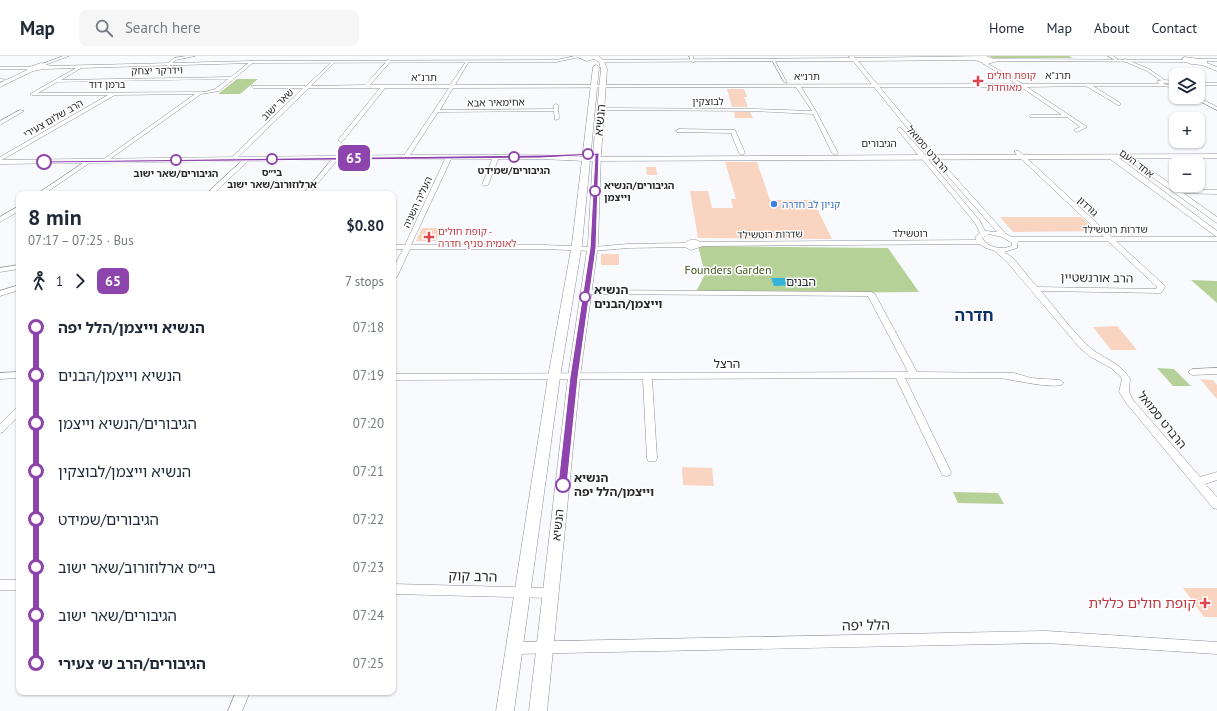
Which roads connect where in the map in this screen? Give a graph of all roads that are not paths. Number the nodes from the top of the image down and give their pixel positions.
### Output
1 (0, 56) edge
2 (5, 56) edge
3 (67, 56) edge
4 (193, 56) edge
5 (1110, 56) edge
6 (578, 57) edge
7 (595, 58) edge
8 (692, 58) edge
9 (752, 58) edge
10 (981, 58) edge
11 (1186, 58) edge
12 (332, 59) edge
13 (466, 59) edge
14 (650, 59) edge
15 (850, 59) edge
16 (1116, 59) junction
17 (1124, 60) junction
18 (1217, 60) edge
19 (773, 61) junction
20 (994, 61) junction
21 (252, 62) junction
22 (389, 62) junction
23 (1201, 62) junction
24 (168, 65) junction
25 (44, 66) junction
26 (0, 68) edge
27 (79, 68) junction
28 (29, 69) junction
29 (1217, 71) edge
30 (232, 78) junction
31 (0, 80) edge
32 (9, 80) junction
33 (56, 81) junction
34 (786, 82) dead end
35 (1162, 82) junction
36 (1169, 82) edge
37 (1205, 83) edge
38 (1217, 83) edge
39 (865, 84) junction
40 (1020, 84) junction
41 (1086, 84) junction
42 (0, 85) edge
43 (594, 85) junction
44 (603, 85) junction
45 (797, 85) junction
46 (1169, 85) edge
47 (367, 86) junction
48 (384, 86) junction
49 (453, 86) junction
50 (253, 87) dead end
51 (308, 87) junction
52 (871, 88) junction
53 (114, 93) junction
54 (200, 93) junction
55 (1205, 103) edge
56 (1118, 104) dead end
57 (602, 109) junction
58 (1217, 109) edge
59 (22, 111) dead end
60 (438, 112) junction
61 (815, 113) junction
62 (1032, 116) dead end
63 (1067, 116) junction
64 (557, 119) dead end
65 (895, 122) dead end
66 (0, 123) edge
67 (1077, 130) dead end
68 (679, 131) dead end
69 (341, 140) dead end
70 (1217, 151) edge
71 (742, 153) junction
72 (835, 153) junction
73 (1112, 154) junction
74 (922, 155) junction
75 (932, 155) junction
76 (1020, 155) junction
77 (586, 156) junction
78 (597, 156) junction
79 (1127, 156) junction
80 (1214, 156) edge
81 (406, 157) junction
82 (449, 157) junction
83 (496, 157) junction
84 (336, 158) junction
85 (233, 159) junction
86 (247, 159) junction
87 (1217, 160) edge
88 (0, 161) edge
89 (104, 161) junction
90 (88, 162) junction
91 (485, 185) dead end
92 (1169, 186) edge
93 (44, 191) edge
94 (212, 191) edge
95 (308, 191) edge
96 (1177, 192) edge
97 (1205, 192) edge
98 (1217, 192) edge
99 (16, 211) edge
100 (0, 220) edge
101 (1217, 221) edge
102 (983, 233) junction
103 (1004, 235) junction
104 (1217, 235) edge
105 (1013, 239) junction
106 (1109, 239) junction
107 (1217, 239) edge
108 (981, 242) junction
109 (840, 243) joint
110 (576, 246) junction
111 (593, 246) junction
112 (396, 247) edge
113 (407, 247) junction
114 (996, 249) junction
115 (16, 267) edge
116 (0, 270) edge
117 (396, 271) edge
118 (16, 288) edge
119 (1035, 289) junction
120 (1158, 291) joint
121 (586, 292) junction
122 (0, 294) edge
123 (1217, 371) edge
124 (1192, 372) dead end
125 (16, 375) edge
126 (0, 376) edge
127 (899, 376) junction
128 (914, 376) junction
129 (396, 377) edge
130 (554, 377) junction
131 (574, 377) junction
132 (647, 377) junction
133 (1060, 383) dead end
134 (16, 413) edge
135 (0, 430) edge
136 (652, 458) dead end
137 (946, 472) dead end
138 (1217, 476) edge
139 (1197, 482) junction
140 (1217, 505) edge
141 (16, 584) edge
142 (0, 586) edge
143 (396, 588) edge
144 (523, 593) junction
145 (551, 593) junction
146 (546, 647) junction
147 (515, 648) junction
148 (1217, 648) edge
149 (242, 695) edge
150 (235, 711) edge
151 (505, 711) edge
152 (538, 711) edge

1 - 2 street
3 - 25 street
4 - 24 street
5 - 16 street
6 - 7 main road
6 - 13 street
7 - 14 street
7 - 43 main road, הנשיא
7 - 44 main road, הנשיא
8 - 9 street
8 - 14 street
9 - 19 street
10 - 15 street
10 - 20 street
10 - 40 street
11 - 16 street
11 - 17 street
11 - 23 main road
12 - 21 street
12 - 22 street
12 - 51 street, שאר ישוב
13 - 22 street
13 - 49 street
15 - 19 street
15 - 39 street, הרברט סמואל
15 - 52 street, הרברט סמואל
16 - 20 street
17 - 20 street
17 - 35 street
18 - 23 street
19 - 34 street
20 - 40 street
21 - 24 street
21 - 30 street
22 - 47 street
23 - 29 main road
24 - 27 street
25 - 27 street
25 - 28 street
26 - 28 street
27 - 33 street, ברמן דוד
28 - 32 street
30 - 33 street, וידרקר יצחק
30 - 54 street, ברמן דוד
31 - 32 street
32 - 42 street
33 - 53 street, ברמן דוד
35 - 36 street
35 - 40 street, תרנ"א
35 - 41 street, תרנ"א
35 - 46 street
37 - 38 street
39 - 45 street, תרנ״א
39 - 52 street, הרברט סמואל
40 - 41 street, תרנ"א
40 - 52 street
40 - 63 street
41 - 56 street
43 - 44 street, תרנ״א
43 - 49 street, תרנ"א
43 - 77 main road, הנשיא
44 - 45 street, תרנ״א
44 - 57 main road, הנשיא
45 - 61 street
47 - 48 street, תרנ"א
47 - 51 street, תרנ"א
48 - 49 street, תרנ"א
48 - 69 street
49 - 60 street
50 - 51 street, תרנ"א
51 - 85 street, שאר ישוב
52 - 75 street, הרברט סמואל
53 - 54 street, ברמן דוד
53 - 88 street, הרב שלום צעירי
54 - 89 street
55 - 58 street
57 - 61 street, לבוצקין
57 - 78 main road, הנשיא
59 - 66 street
60 - 64 street, אחימאיר אבא
60 - 81 street
61 - 72 street
62 - 63 street
63 - 67 street
65 - 74 street, הרברט סמואל
68 - 71 street
70 - 73 street, הגיבורים
71 - 72 street, הגיבורים
71 - 78 street, הגיבורים
72 - 74 street, הגיבורים
73 - 76 street, הגיבורים
73 - 79 street, הגיבורים
73 - 104 street, אחד העם
74 - 75 street, הגיבורים
74 - 78 street, הגיבורים
74 - 102 street, הרברט סמואל
75 - 76 street, הגיבורים
75 - 103 street, הרברט סמואל
76 - 106 street, גורדון
77 - 78 street, הגיבורים
77 - 83 street, הגיבורים
77 - 110 main road, הנשיא
78 - 111 main road, הנשיא
79 - 80 street, הגיבורים
79 - 92 street, אחד העם
80 - 87 street
81 - 82 street, הגיבורים
81 - 84 street, הגיבורים
82 - 83 street, הגיבורים
82 - 113 street, העליה השניה
83 - 91 street
84 - 86 street, הגיבורים
84 - 95 street
85 - 86 street, הגיבורים
85 - 89 street, הגיבורים
86 - 94 street
88 - 90 street, הגיבורים
89 - 90 street, הגיבורים
90 - 93 street
96 - 101 street, אחד העם
97 - 98 street
99 - 100 street
102 - 103 street
102 - 108 street
103 - 105 street
105 - 106 street, שדרות רוטשילד
105 - 114 street
106 - 107 street, שדרות רוטשילד
106 - 120 street, גורדון
108 - 109 street, רוטשילד
108 - 114 street, הרברט סמואל
109 - 111 street, שדרות רוטשילד
110 - 111 street
110 - 113 street
110 - 130 main road, הנשיא
111 - 121 main road, הנשיא
112 - 113 street
113 - 117 street, העליה השניה
114 - 119 street, הרברט סמואל
115 - 116 street
118 - 122 street
119 - 120 street, הרב אורנשטיין
119 - 139 street, הרברט סמואל
121 - 128 street, הבנים
121 - 131 main road, הנשיא
123 - 124 street
125 - 126 street
127 - 128 street, הרצל
127 - 132 street, הרצל
127 - 137 street
128 - 133 street, הרצל
129 - 130 street, הרצל
130 - 131 street, הרצל
130 - 144 main road, הנשיא
131 - 132 street, הרצל
131 - 145 main road, הנשיא
132 - 136 street
134 - 135 street
138 - 139 street
139 - 140 street, הרברט סמואל
141 - 142 street
143 - 144 street, הרב קוק
144 - 145 street, הרב קוק
144 - 147 main road, הנשיא
145 - 146 main road, הנשיא
146 - 147 street, הלל יפה
146 - 148 street, הלל יפה
146 - 152 main road, הנשיא
147 - 151 main road, הנשיא
149 - 150 street

